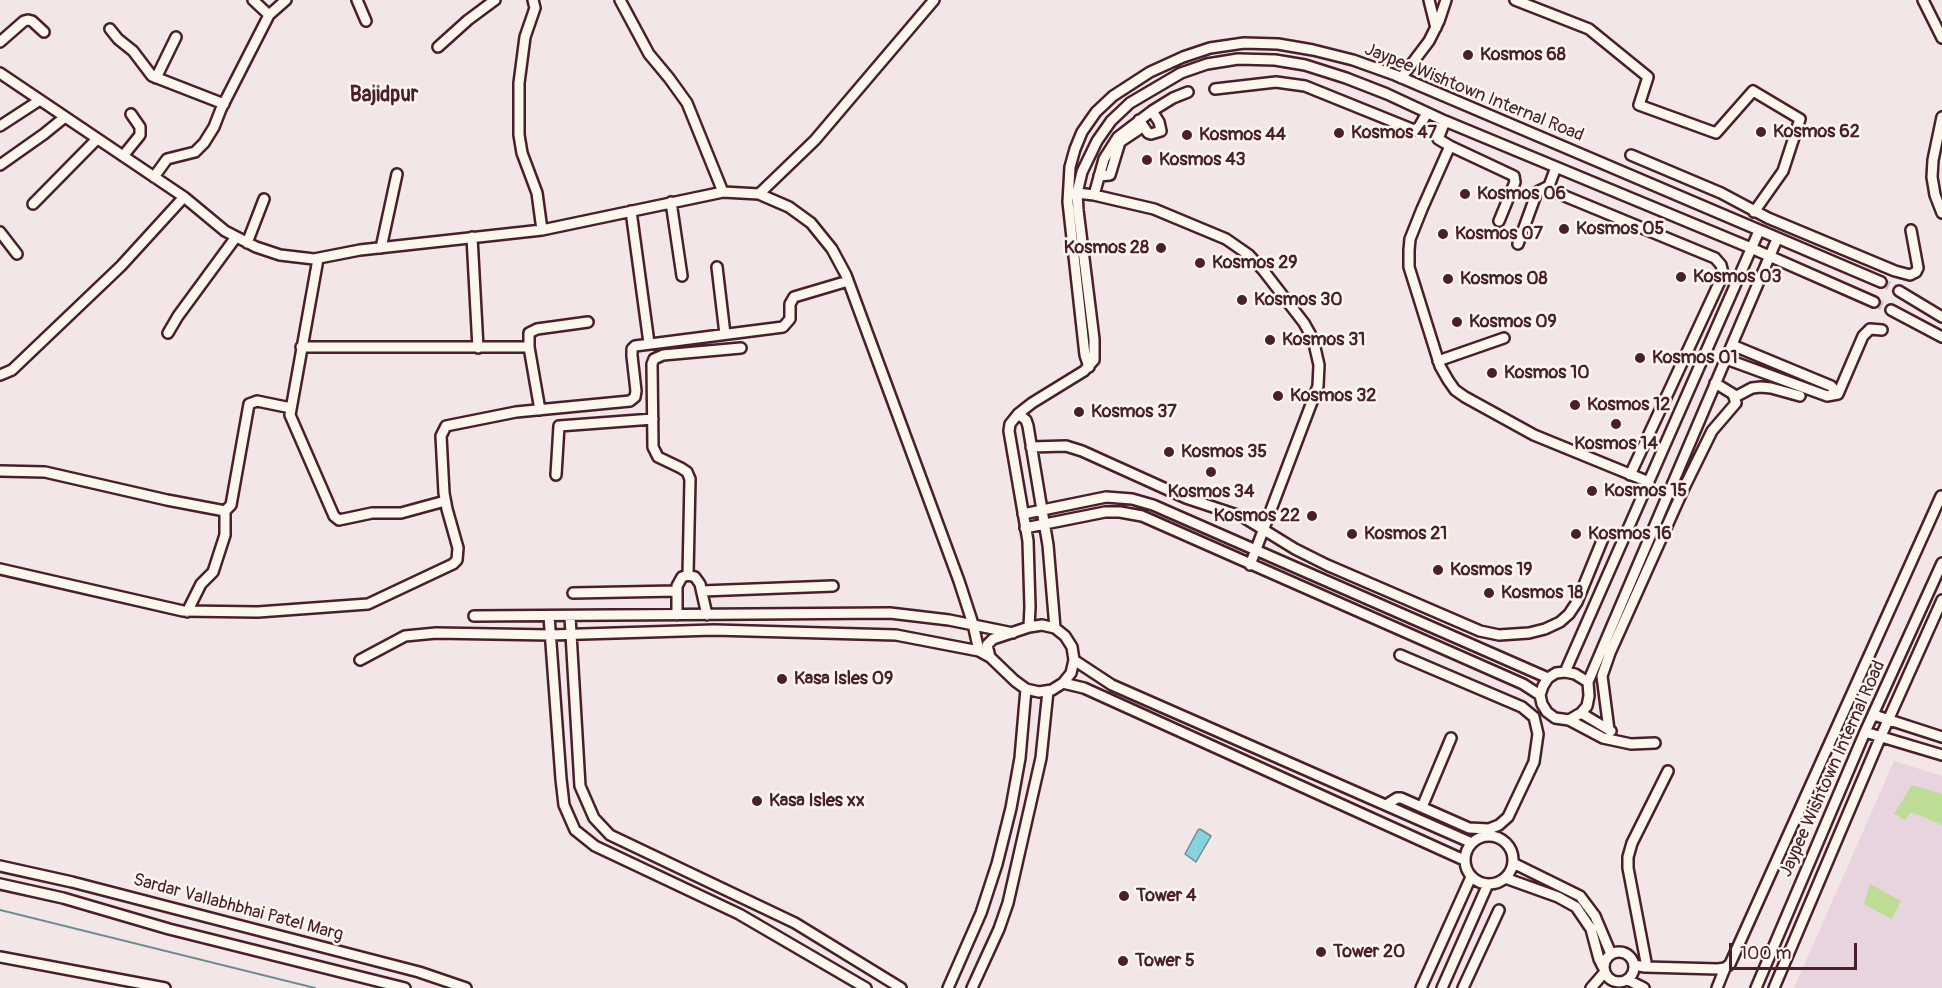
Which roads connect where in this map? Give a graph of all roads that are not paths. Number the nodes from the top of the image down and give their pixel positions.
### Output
1 (253, 0) edge
2 (286, 0) edge
3 (357, 0) edge
4 (495, 0) edge
5 (533, 0) edge
6 (620, 0) edge
7 (934, 0) edge
8 (1429, 0) edge
9 (1446, 0) edge
10 (1515, 0) edge
11 (1923, 0) edge
12 (269, 15) junction
13 (366, 21) dead end
14 (1436, 28) junction
15 (110, 29) dead end
16 (44, 32) dead end
17 (176, 38) dead end
18 (1942, 38) edge
19 (0, 42) edge
20 (438, 47) dead end
21 (1313, 50) junction
22 (1305, 65) junction
23 (0, 73) edge
24 (156, 78) junction
25 (1401, 78) junction
26 (1215, 89) dead end
27 (1188, 92) dead end
28 (40, 100) junction
29 (224, 104) junction
30 (1152, 111) junction
31 (1427, 113) junction
32 (131, 114) dead end
33 (65, 117) junction
34 (1942, 117) edge
35 (1139, 120) junction
36 (1445, 121) junction
37 (0, 126) edge
38 (1138, 130) dead end
39 (97, 139) junction
40 (1450, 147) junction
41 (1631, 155) dead end
42 (123, 156) junction
43 (0, 165) edge
44 (1556, 167) junction
45 (397, 174) dead end
46 (1099, 176) junction
47 (154, 177) junction
48 (1549, 186) junction
49 (723, 192) junction
50 (759, 194) junction
51 (1077, 194) junction
52 (1094, 195) junction
53 (184, 197) junction
54 (264, 199) dead end
55 (671, 202) junction
56 (33, 204) dead end
57 (631, 211) junction
58 (1754, 212) junction
59 (1942, 213) edge
60 (1499, 221) dead end
61 (542, 230) junction
62 (1911, 230) dead end
63 (1759, 231) junction
64 (0, 232) edge
65 (236, 237) junction
66 (472, 237) junction
67 (1777, 239) junction
68 (247, 243) junction
69 (1518, 244) dead end
70 (381, 248) junction
71 (1751, 248) junction
72 (17, 254) dead end
73 (1770, 256) junction
74 (318, 259) junction
75 (717, 267) dead end
76 (682, 276) dead end
77 (848, 281) junction
78 (1881, 282) tunnel mouth
79 (1899, 291) tunnel mouth
80 (1874, 302) tunnel mouth
81 (1891, 309) tunnel mouth
82 (1942, 317) edge
83 (588, 322) dead end
84 (1882, 330) dead end
85 (168, 333) dead end
86 (724, 334) junction
87 (1942, 337) edge
88 (1504, 338) dead end
89 (649, 343) junction
90 (1732, 345) junction
91 (301, 347) junction
92 (530, 347) junction
93 (478, 348) junction
94 (741, 348) dead end
95 (1726, 359) junction
96 (1438, 361) junction
97 (1089, 367) junction
98 (0, 375) edge
99 (1715, 383) junction
100 (1838, 394) junction
101 (1800, 396) dead end
102 (1735, 397) junction
103 (291, 408) junction
104 (540, 410) junction
105 (1018, 414) junction
106 (653, 419) junction
107 (1031, 447) junction
108 (0, 471) edge
109 (556, 475) dead end
110 (1630, 475) junction
111 (1649, 482) junction
112 (1941, 496) edge
113 (445, 501) junction
114 (1042, 510) junction
115 (225, 511) junction
116 (1023, 514) junction
117 (1045, 524) junction
118 (1025, 528) junction
119 (1264, 530) junction
120 (1605, 536) dead end
121 (1279, 539) junction
122 (1256, 550) junction
123 (1271, 557) junction
124 (1942, 563) edge
125 (1250, 565) junction
126 (0, 569) edge
127 (688, 575) junction
128 (833, 586) dead end
129 (676, 591) junction
130 (702, 591) junction
131 (573, 593) dead end
132 (1942, 600) edge
133 (1577, 602) junction
134 (1593, 609) junction
135 (187, 612) junction
136 (676, 615) junction
137 (706, 615) junction
138 (474, 616) dead end
139 (549, 616) junction
140 (570, 616) junction
141 (973, 624) junction
142 (1029, 627) junction
143 (1055, 628) junction
144 (1013, 633) junction
145 (550, 635) junction
146 (571, 635) junction
147 (979, 651) junction
148 (1400, 656) dead end
149 (990, 657) junction
150 (360, 660) dead end
151 (1074, 660) junction
152 (1566, 672) junction
153 (1548, 678) junction
154 (1587, 682) junction
155 (1063, 683) junction
156 (1026, 689) junction
157 (1048, 691) junction
158 (1540, 695) junction
159 (1581, 713) junction
160 (1874, 715) junction
161 (1569, 720) junction
162 (1888, 720) junction
163 (1865, 732) junction
164 (1612, 734) junction
165 (1881, 736) junction
166 (1942, 737) edge
167 (1451, 738) dead end
168 (1655, 743) dead end
169 (1942, 755) edge
170 (1668, 771) dead end
171 (1386, 805) junction
172 (1422, 807) junction
173 (1472, 843) junction
174 (1464, 860) junction
175 (1513, 863) junction
176 (0, 866) edge
177 (1471, 877) junction
178 (1505, 878) junction
179 (0, 884) edge
180 (1488, 884) junction
181 (1499, 910) dead end
182 (809, 931) junction
183 (796, 947) junction
184 (1611, 954) junction
185 (0, 957) edge
186 (1634, 965) junction
187 (1645, 967) junction
188 (1725, 968) junction
189 (1604, 970) junction
190 (1628, 980) junction
191 (165, 988) edge
192 (405, 988) edge
193 (466, 988) edge
194 (866, 988) edge
195 (901, 988) edge
196 (948, 988) edge
197 (972, 988) edge
198 (1421, 988) edge
199 (1442, 988) edge
200 (1463, 988) edge
201 (1591, 988) edge
202 (1644, 988) edge
203 (1717, 988) edge
204 (1756, 988) edge
205 (1774, 988) edge

1 - 12 street
2 - 12 street
3 - 13 street
4 - 20 street
5 - 61 street
6 - 49 street
7 - 50 street
8 - 14 street
9 - 14 street
10 - 58 street
11 - 18 street
12 - 29 street
14 - 25 street
15 - 24 street
16 - 19 street
17 - 24 street
21 - 22 street
21 - 25 street, Jaypee Wishtown Internal Road
21 - 97 street, Jaypee Wishtown Internal Road
22 - 31 street, Jaypee Wishtown Internal Road
22 - 51 street, Jaypee Wishtown Internal Road
23 - 28 street
24 - 29 street
25 - 63 street, Jaypee Wishtown Internal Road
26 - 31 street
27 - 30 street
28 - 33 street
28 - 37 street
29 - 47 street
30 - 35 street
30 - 35 street
31 - 36 street, Jaypee Wishtown Internal Road
32 - 42 street
33 - 39 street
33 - 43 street
34 - 59 street
35 - 46 street
36 - 40 street
36 - 44 street, Jaypee Wishtown Internal Road
38 - 46 street
39 - 42 street
39 - 56 street
40 - 60 street
40 - 96 street
41 - 58 street
42 - 47 street
44 - 48 street
44 - 71 street, Jaypee Wishtown Internal Road
45 - 70 street
46 - 52 street
47 - 53 street
48 - 69 street
48 - 110 street
49 - 50 street
49 - 55 street
50 - 77 street
51 - 52 street
51 - 97 street, Jaypee Wishtown Internal Road
52 - 119 street
53 - 65 street
53 - 98 street
54 - 68 street
55 - 57 street
55 - 76 street
57 - 61 street
57 - 89 street
58 - 62 street
61 - 66 street
63 - 67 street, Jaypee Wishtown Internal Road
63 - 71 street
64 - 72 street
65 - 68 street
65 - 85 street
66 - 70 street
66 - 93 street
67 - 73 street
67 - 78 street, Jaypee Wishtown Internal Road
68 - 74 street
70 - 74 street
71 - 73 street, Jaypee Wishtown Internal Road
71 - 111 street
73 - 80 street, Jaypee Wishtown Internal Road
73 - 90 street
74 - 91 street
75 - 86 street
77 - 86 street
77 - 141 street
79 - 82 street
81 - 87 street
83 - 92 street
84 - 100 street
86 - 89 street
88 - 96 street
89 - 104 street
90 - 95 street
90 - 100 street
91 - 93 street
91 - 103 street
92 - 93 street
92 - 104 street
94 - 106 street
95 - 99 street
95 - 100 street
96 - 110 street
97 - 105 street
99 - 102 street
99 - 154 street
101 - 102 street
102 - 164 street
103 - 113 street
103 - 115 street
104 - 113 street
105 - 107 street
105 - 116 street
106 - 109 street
106 - 127 street
107 - 114 street
107 - 119 street
108 - 115 street
110 - 111 street
111 - 134 street
112 - 188 street
113 - 135 street
114 - 116 street
114 - 117 street
114 - 122 street
115 - 135 street
116 - 118 street
117 - 118 street
117 - 125 street
117 - 143 street
118 - 142 street
119 - 121 street
119 - 122 street
120 - 133 street
121 - 123 street
121 - 133 street
122 - 123 street
122 - 125 street
123 - 153 street
124 - 160 street, Jaypee Wishtown Internal Road
125 - 158 street
126 - 135 street
127 - 129 street
127 - 130 street
128 - 130 street
129 - 131 street
129 - 136 street
130 - 137 street
132 - 162 street, Jaypee Wishtown Internal Road
133 - 134 street
134 - 152 street
136 - 137 street
136 - 140 street
137 - 141 street
138 - 139 street
139 - 140 street
139 - 145 street
140 - 146 street
141 - 144 street
141 - 147 street
142 - 143 street
142 - 144 street
143 - 151 street
144 - 149 street
145 - 146 street
145 - 150 street
145 - 183 street
146 - 147 street
146 - 182 street
147 - 149 street
148 - 172 street
149 - 156 street
151 - 155 street
151 - 171 street
152 - 153 street
152 - 154 street
153 - 158 street
154 - 159 street
155 - 157 street
155 - 174 street
156 - 157 street
156 - 196 street
157 - 197 street
158 - 161 street
159 - 161 street
159 - 164 street
160 - 162 street
160 - 163 street, Jaypee Wishtown Internal Road
161 - 164 street
162 - 165 street, Jaypee Wishtown Internal Road
162 - 166 street
163 - 165 street
163 - 204 street, Jaypee Wishtown Internal Road
164 - 168 street
165 - 169 street
165 - 205 street, Jaypee Wishtown Internal Road
167 - 172 street
170 - 187 street
171 - 172 street
171 - 173 street
173 - 174 street
173 - 175 street
174 - 177 street
175 - 178 street
175 - 184 street
176 - 193 street, Sardar Vallabhbhai Patel Marg
177 - 180 street
177 - 198 street
178 - 180 street
178 - 189 street
179 - 192 street, Sardar Vallabhbhai Patel Marg
180 - 199 street
181 - 200 street
182 - 183 street
182 - 195 street
183 - 194 street
184 - 186 street
184 - 189 street
185 - 191 street
186 - 187 street
186 - 190 street
187 - 188 street
188 - 203 street
189 - 190 street
189 - 201 street
190 - 202 street

